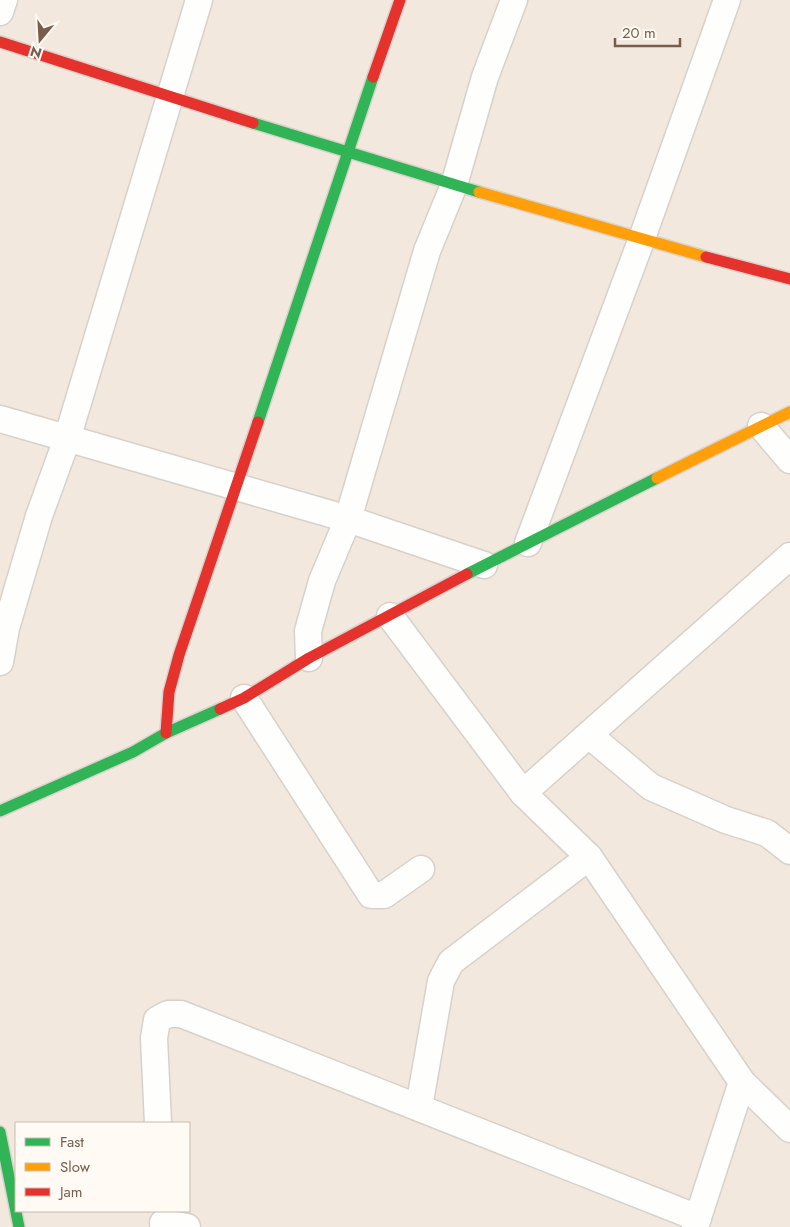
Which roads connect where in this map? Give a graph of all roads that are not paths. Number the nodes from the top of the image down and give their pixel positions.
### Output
1 (4, 0) edge
2 (199, 0) edge
3 (400, 0) edge
4 (514, 0) edge
5 (727, 0) edge
6 (0, 12) edge
7 (0, 42) edge
8 (169, 96) junction
9 (346, 152) junction
10 (454, 185) junction
11 (641, 241) junction
12 (790, 279) edge
13 (790, 412) edge
14 (0, 419) edge
15 (761, 426) junction
16 (67, 440) junction
17 (790, 460) edge
18 (236, 488) junction
19 (348, 519) junction
20 (528, 543) junction
21 (790, 556) edge
22 (484, 565) junction
23 (390, 616) junction
24 (309, 658) junction
25 (0, 662) edge
26 (244, 698) junction
27 (166, 733) junction
28 (589, 734) junction
29 (523, 793) junction
30 (0, 811) edge
31 (790, 851) edge
32 (589, 857) junction
33 (422, 869) dead end
34 (742, 1082) junction
35 (418, 1107) junction
36 (158, 1122) edge
37 (790, 1129) edge
38 (0, 1132) edge
39 (15, 1207) edge
40 (16, 1212) edge
41 (696, 1223) edge
42 (19, 1227) edge

1 - 6 street
2 - 8 street
3 - 9 main road
4 - 10 street
5 - 11 street
7 - 8 main road
8 - 9 main road
8 - 16 street
9 - 10 main road
9 - 18 main road
10 - 11 main road
10 - 19 street
11 - 12 main road
11 - 20 street
13 - 15 main road
14 - 16 street
15 - 17 street
15 - 20 main road
16 - 18 street
16 - 25 street
18 - 19 street
18 - 27 main road
19 - 22 street
19 - 24 street
20 - 22 main road
21 - 28 street
22 - 23 main road
23 - 24 main road
23 - 29 street
24 - 26 main road
26 - 27 main road
26 - 33 street
27 - 30 main road
28 - 29 street
28 - 31 street
29 - 32 street
32 - 34 street
32 - 35 street
34 - 37 street
34 - 41 street
35 - 36 street
35 - 41 street
38 - 39 main road
40 - 42 main road

